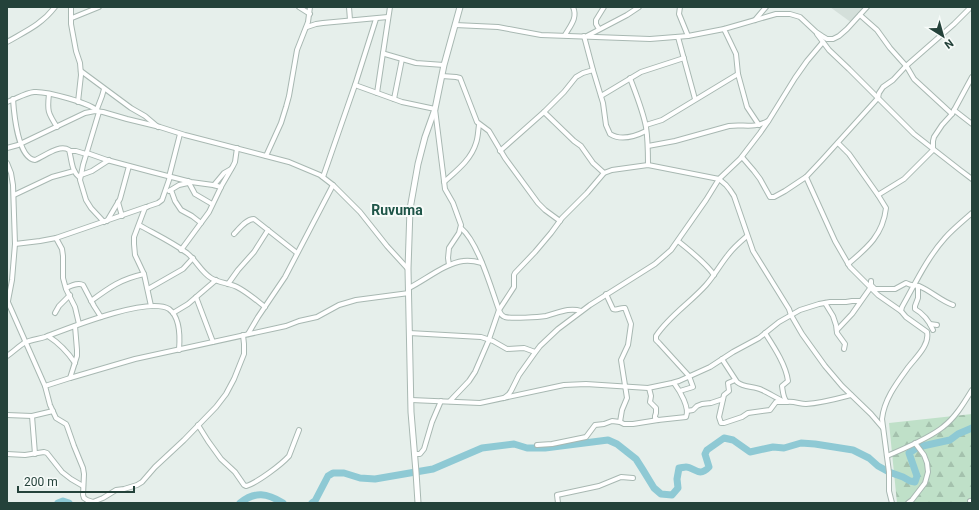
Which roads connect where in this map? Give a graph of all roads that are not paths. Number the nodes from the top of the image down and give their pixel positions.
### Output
1 (55, 7) edge
2 (71, 7) edge
3 (99, 7) edge
4 (299, 7) edge
5 (310, 7) edge
6 (349, 7) edge
7 (390, 7) edge
8 (460, 7) edge
9 (573, 7) edge
10 (604, 7) edge
11 (639, 7) edge
12 (680, 7) edge
13 (766, 7) edge
14 (867, 7) edge
15 (971, 7) edge
16 (310, 14) junction
17 (860, 15) junction
18 (388, 17) junction
19 (72, 18) junction
20 (376, 18) junction
21 (350, 20) junction
22 (755, 20) junction
23 (455, 25) junction
24 (307, 27) junction
25 (724, 29) junction
26 (599, 30) junction
27 (816, 32) junction
28 (565, 35) junction
29 (586, 36) junction
30 (688, 36) junction
31 (678, 37) junction
32 (7, 42) edge
33 (823, 42) junction
34 (383, 53) junction
35 (684, 58) junction
36 (402, 59) junction
37 (444, 65) junction
38 (906, 66) junction
39 (593, 70) junction
40 (81, 71) junction
41 (738, 74) junction
42 (442, 76) junction
43 (972, 76) edge
44 (630, 78) junction
45 (355, 85) junction
46 (104, 89) junction
47 (49, 94) junction
48 (377, 94) junction
49 (601, 96) junction
50 (878, 98) junction
51 (394, 99) junction
52 (695, 99) junction
53 (13, 100) junction
54 (7, 102) edge
55 (78, 102) junction
56 (98, 110) junction
57 (435, 110) junction
58 (544, 112) junction
59 (953, 112) junction
60 (972, 118) edge
61 (769, 120) junction
62 (971, 123) edge
63 (479, 125) junction
64 (646, 125) junction
65 (759, 125) junction
66 (57, 127) junction
67 (159, 127) junction
68 (646, 132) junction
69 (180, 134) junction
70 (838, 143) junction
71 (20, 144) junction
72 (648, 146) junction
73 (7, 148) edge
74 (237, 148) junction
75 (934, 150) junction
76 (70, 151) junction
77 (500, 151) junction
78 (87, 153) junction
79 (266, 156) junction
80 (742, 157) junction
81 (110, 160) junction
82 (7, 163) edge
83 (129, 166) junction
84 (648, 166) junction
85 (232, 169) junction
86 (74, 171) junction
87 (604, 174) junction
88 (80, 176) junction
89 (170, 177) junction
90 (323, 177) junction
91 (806, 177) junction
92 (719, 179) junction
93 (972, 179) edge
94 (188, 182) junction
95 (444, 182) junction
96 (214, 185) junction
97 (333, 185) junction
98 (221, 187) junction
99 (171, 190) junction
100 (166, 193) junction
101 (14, 195) junction
102 (878, 195) junction
103 (118, 202) junction
104 (212, 204) junction
105 (146, 208) junction
106 (972, 213) edge
107 (122, 216) junction
108 (560, 221) junction
109 (105, 222) junction
110 (201, 223) junction
111 (139, 225) junction
112 (461, 228) junction
113 (268, 230) junction
114 (234, 234) dead end
115 (747, 236) junction
116 (56, 238) junction
117 (678, 241) junction
118 (15, 244) junction
119 (181, 250) junction
120 (297, 253) junction
121 (193, 258) junction
122 (482, 263) junction
123 (848, 264) junction
124 (449, 265) junction
125 (408, 269) junction
126 (144, 274) junction
127 (714, 275) junction
128 (12, 280) junction
129 (216, 280) junction
130 (871, 281) dead end
131 (228, 284) junction
132 (7, 286) edge
133 (916, 286) junction
134 (871, 287) junction
135 (66, 288) junction
136 (148, 290) junction
137 (409, 291) junction
138 (606, 294) junction
139 (70, 295) junction
140 (196, 297) junction
141 (7, 301) edge
142 (91, 301) junction
143 (860, 301) junction
144 (825, 303) junction
145 (953, 305) dead end
146 (151, 306) junction
147 (265, 307) junction
148 (499, 310) junction
149 (581, 311) junction
150 (901, 311) junction
151 (55, 313) dead end
152 (173, 313) junction
153 (791, 315) junction
154 (101, 317) junction
155 (930, 324) junction
156 (77, 325) junction
157 (937, 325) dead end
158 (837, 330) junction
159 (933, 330) dead end
160 (410, 333) junction
161 (765, 333) junction
162 (248, 334) junction
163 (242, 335) junction
164 (48, 336) junction
165 (488, 339) junction
166 (25, 342) junction
167 (213, 342) junction
168 (844, 349) dead end
169 (179, 350) junction
170 (535, 352) junction
171 (7, 356) edge
172 (722, 359) junction
173 (74, 363) junction
174 (689, 376) junction
175 (70, 378) junction
176 (735, 380) junction
177 (674, 383) junction
178 (45, 386) junction
179 (626, 386) junction
180 (649, 388) junction
181 (972, 390) edge
182 (680, 391) junction
183 (851, 395) junction
184 (504, 398) junction
185 (723, 399) junction
186 (411, 400) junction
187 (441, 401) junction
188 (450, 401) junction
189 (787, 402) junction
190 (53, 411) junction
191 (687, 411) junction
192 (7, 416) edge
193 (32, 416) junction
194 (658, 420) junction
195 (620, 422) junction
196 (198, 425) junction
197 (883, 428) junction
198 (299, 430) dead end
199 (915, 443) junction
200 (537, 445) dead end
201 (7, 454) edge
202 (35, 454) junction
203 (415, 454) junction
204 (887, 456) junction
205 (633, 478) dead end
206 (83, 486) junction
207 (418, 503) edge
208 (558, 503) edge
209 (892, 503) edge
210 (908, 503) edge

1 - 32 street
2 - 19 street
3 - 19 street
4 - 16 street
5 - 16 street
6 - 21 street
7 - 18 street
8 - 23 street
9 - 28 street
10 - 26 street
11 - 26 street
12 - 30 street
13 - 22 street
14 - 17 street
15 - 38 street
16 - 24 street
17 - 27 street
17 - 38 street
18 - 20 street
18 - 34 street
19 - 40 street
20 - 21 street
20 - 45 street
21 - 24 street
22 - 25 street
22 - 27 street
23 - 28 street
23 - 37 street
24 - 79 street
25 - 30 street
25 - 41 street
26 - 29 street
27 - 33 street
28 - 29 street
29 - 31 street
29 - 39 street
30 - 31 street
31 - 35 street
33 - 50 street
33 - 61 street
34 - 36 street
34 - 48 street
35 - 44 street
35 - 52 street
36 - 37 street
36 - 51 street
37 - 42 street
38 - 50 street
38 - 59 street
39 - 49 street
39 - 58 street
40 - 46 street
40 - 55 street
41 - 52 street
41 - 65 street
42 - 57 street
42 - 63 street
43 - 59 street
44 - 49 street
44 - 64 street
45 - 48 street
45 - 90 street
46 - 56 street
46 - 67 street
47 - 53 street
47 - 55 street
47 - 66 street
48 - 51 street
49 - 68 street
50 - 70 street
50 - 75 street
51 - 57 street
52 - 64 street
53 - 54 street
53 - 71 street
55 - 56 street
56 - 66 street
56 - 67 street
56 - 78 street
57 - 95 street
57 - 125 street
58 - 77 street
58 - 87 street
59 - 62 street
59 - 75 street
60 - 62 street
61 - 65 street
61 - 80 street
63 - 77 street
63 - 95 street
64 - 68 street
65 - 72 street
66 - 71 street
67 - 69 street
68 - 72 street
69 - 74 street
69 - 89 street
70 - 91 street
70 - 102 street
71 - 73 street
71 - 76 street
72 - 84 street
74 - 79 street
74 - 85 street
75 - 93 street
75 - 102 street
76 - 78 street
76 - 86 street
77 - 108 street
78 - 81 street
78 - 88 street
79 - 90 street
80 - 91 street
80 - 92 street
81 - 83 street
81 - 88 street
82 - 101 street
83 - 89 street
83 - 103 street
84 - 87 street
84 - 92 street
85 - 96 street
85 - 98 street
86 - 88 street
86 - 101 street
87 - 108 street
88 - 109 street
89 - 94 street
89 - 100 street
90 - 97 street
91 - 123 street
92 - 115 street
92 - 117 street
94 - 96 street
94 - 99 street
94 - 104 street
95 - 112 street
96 - 98 street
97 - 120 street
97 - 125 street
98 - 104 street
99 - 100 street
99 - 110 street
100 - 105 street
101 - 118 street
102 - 123 street
103 - 107 street
103 - 109 street
104 - 110 street
105 - 107 street
105 - 111 street
106 - 133 street
107 - 109 street
108 - 148 street
109 - 116 street
110 - 119 street
111 - 119 street
111 - 126 street
112 - 122 street
112 - 124 street
113 - 114 street
113 - 120 street
113 - 131 street
115 - 127 street
115 - 153 street
116 - 118 street
116 - 135 street
117 - 127 street
117 - 138 street
118 - 128 street
119 - 121 street
120 - 147 street
121 - 129 street
121 - 136 street
122 - 124 street
122 - 148 street
123 - 134 street
124 - 137 street
125 - 137 street
126 - 136 street
126 - 142 street
127 - 174 street
128 - 132 street
128 - 141 street
129 - 131 street
129 - 140 street
130 - 133 street
131 - 147 street
133 - 145 street
133 - 150 street
133 - 155 street
134 - 143 street
134 - 150 street
135 - 139 street
135 - 142 street
136 - 146 street
137 - 160 street
137 - 162 street
138 - 149 street
138 - 179 street
139 - 151 street
139 - 156 street
140 - 152 street
140 - 167 street
141 - 166 street
142 - 154 street
143 - 144 street
143 - 158 street
144 - 153 street
144 - 158 street
146 - 152 street
146 - 154 street
147 - 162 street
148 - 149 street
148 - 165 street
149 - 170 street
150 - 197 street
152 - 169 street
153 - 161 street
153 - 183 street
154 - 156 street
155 - 157 street
155 - 159 street
156 - 164 street
156 - 173 street
158 - 168 street
160 - 165 street
160 - 186 street
161 - 172 street
161 - 189 street
162 - 163 street
163 - 167 street
163 - 196 street
164 - 166 street
164 - 173 street
165 - 170 street
165 - 188 street
166 - 171 street
166 - 178 street
167 - 169 street
169 - 175 street
170 - 184 street
172 - 174 street
172 - 176 street
173 - 175 street
174 - 177 street
174 - 182 street
175 - 178 street
176 - 185 street
176 - 189 street
177 - 180 street
177 - 182 street
178 - 190 street
179 - 180 street
179 - 184 street
179 - 195 street
180 - 194 street
181 - 199 street
182 - 191 street
183 - 189 street
183 - 197 street
184 - 188 street
185 - 189 street
185 - 191 street
186 - 187 street
186 - 203 street
187 - 188 street
187 - 203 street
190 - 193 street
190 - 206 street
191 - 194 street
192 - 193 street
193 - 202 street
194 - 195 street
195 - 200 street
196 - 198 street
196 - 206 street
197 - 204 street
199 - 204 street
199 - 210 street
201 - 202 street
202 - 206 street
203 - 207 street
204 - 209 street
205 - 208 street

